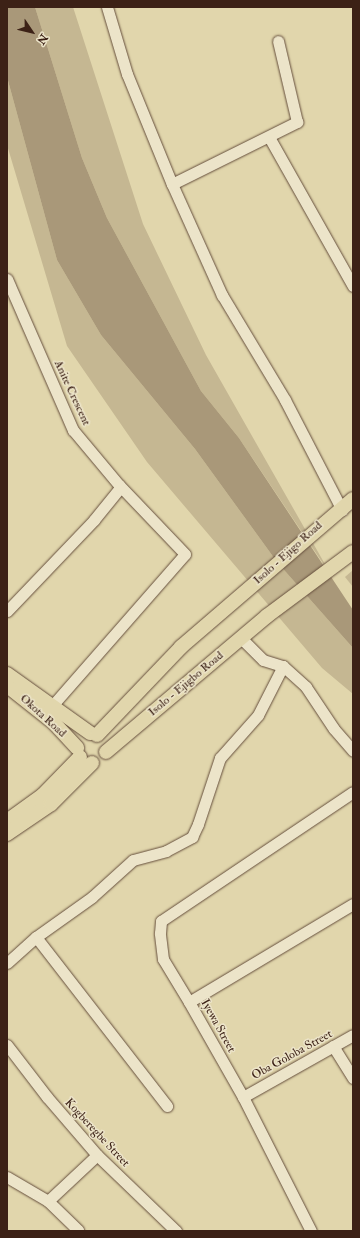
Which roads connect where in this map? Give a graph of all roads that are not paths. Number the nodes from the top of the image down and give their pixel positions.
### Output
1 (107, 7) edge
2 (278, 41) dead end
3 (269, 137) junction
4 (172, 184) junction
5 (7, 278) edge
6 (353, 286) edge
7 (119, 484) junction
8 (353, 499) edge
9 (336, 513) junction
10 (353, 552) edge
11 (246, 591) joint
12 (7, 611) edge
13 (241, 638) junction
14 (283, 666) junction
15 (7, 674) edge
16 (7, 685) edge
17 (51, 707) junction
18 (94, 734) junction
19 (353, 751) edge
20 (106, 752) junction
21 (83, 756) junction
22 (353, 792) edge
23 (7, 821) edge
24 (7, 834) edge
25 (353, 904) edge
26 (36, 937) junction
27 (7, 963) edge
28 (188, 1002) junction
29 (353, 1035) edge
30 (7, 1045) edge
31 (333, 1046) junction
32 (353, 1078) edge
33 (243, 1097) junction
34 (166, 1106) dead end
35 (97, 1155) junction
36 (7, 1177) edge
37 (48, 1201) junction
38 (78, 1230) edge
39 (176, 1231) edge
40 (310, 1231) edge

1 - 4 street
2 - 3 street
3 - 4 street
3 - 6 street
4 - 9 street
5 - 7 street, Anite Crescent
7 - 12 street
7 - 17 street, Anite Crescent
8 - 9 main road
9 - 11 main road, Isolo - Ejigo Road
10 - 13 main road, Isolo - Ejigbo Road
11 - 18 main road, Isolo - Ejigbo Road
13 - 14 street
13 - 20 main road, Isolo - Ejigbo Road
14 - 19 street
14 - 26 street
15 - 17 main road
16 - 21 main road, Okota Road
17 - 18 main road
18 - 20 main road
18 - 21 main road
20 - 21 main road
21 - 23 main road
21 - 24 main road
22 - 28 street
25 - 28 street, Iyewa Street
26 - 27 street
26 - 34 street
28 - 33 street, Iyewa Street
29 - 31 street, Oba Goloba Street
30 - 35 street, Kogberegbe Street
31 - 32 street
31 - 33 street, Oba Goloba Street
33 - 40 street, Iyewa Street
35 - 37 street
35 - 39 street, Kogberegbe Street
36 - 37 street
37 - 38 street

